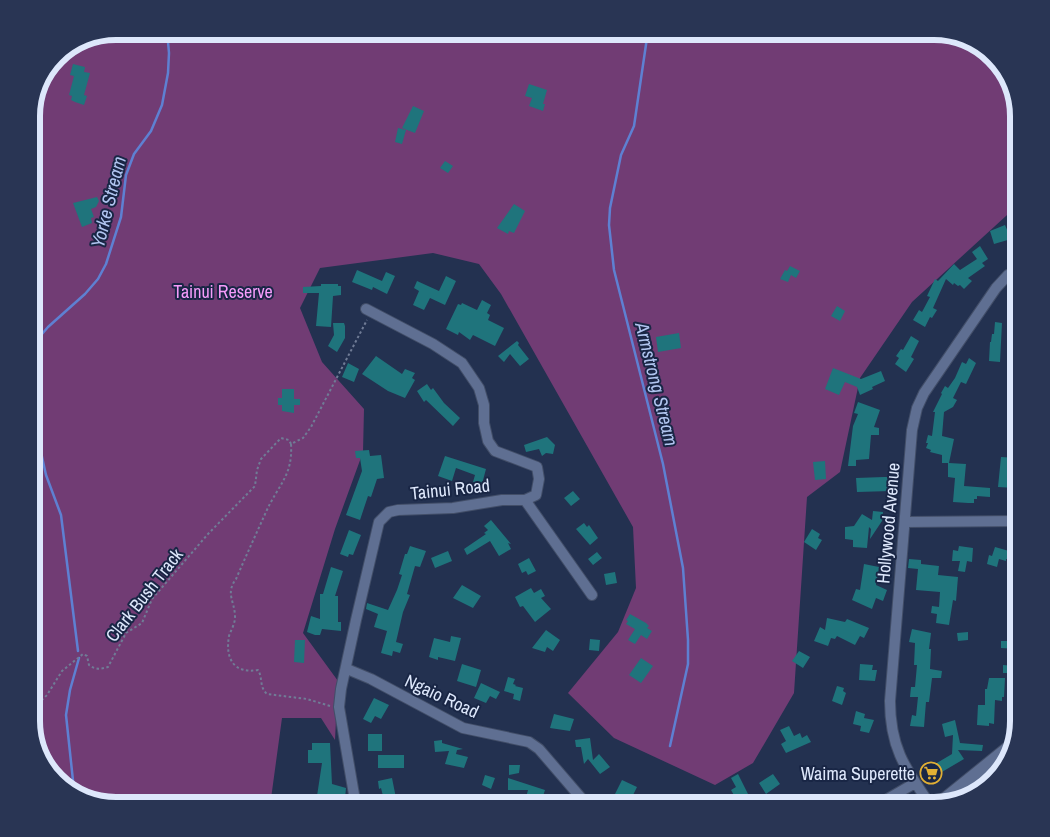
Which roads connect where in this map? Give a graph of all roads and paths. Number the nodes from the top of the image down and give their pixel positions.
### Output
1 (1010, 274) edge
2 (366, 309) joint
3 (291, 444) junction
4 (525, 500) junction
5 (905, 522) junction
6 (1010, 522) edge
7 (592, 595) dead end
8 (346, 669) junction
9 (40, 702) edge
10 (340, 707) junction
11 (1002, 753) edge
12 (915, 783) junction
13 (945, 796) edge
14 (355, 797) edge
15 (580, 797) edge
16 (891, 797) edge
17 (926, 797) edge

1 - 5 street, Hollywood Avenue
2 - 3 path, Clark Bush Track
2 - 4 street, Tainui Road
3 - 9 path, Clark Bush Track
3 - 10 path
4 - 7 street
4 - 8 street, Tainui Road
5 - 6 street
5 - 12 street, Hollywood Avenue
8 - 10 street, Tainui Road
8 - 15 street, Ngaio Road
10 - 14 street, Tainui Road
11 - 13 street
12 - 16 street
12 - 17 street, Hollywood Avenue

